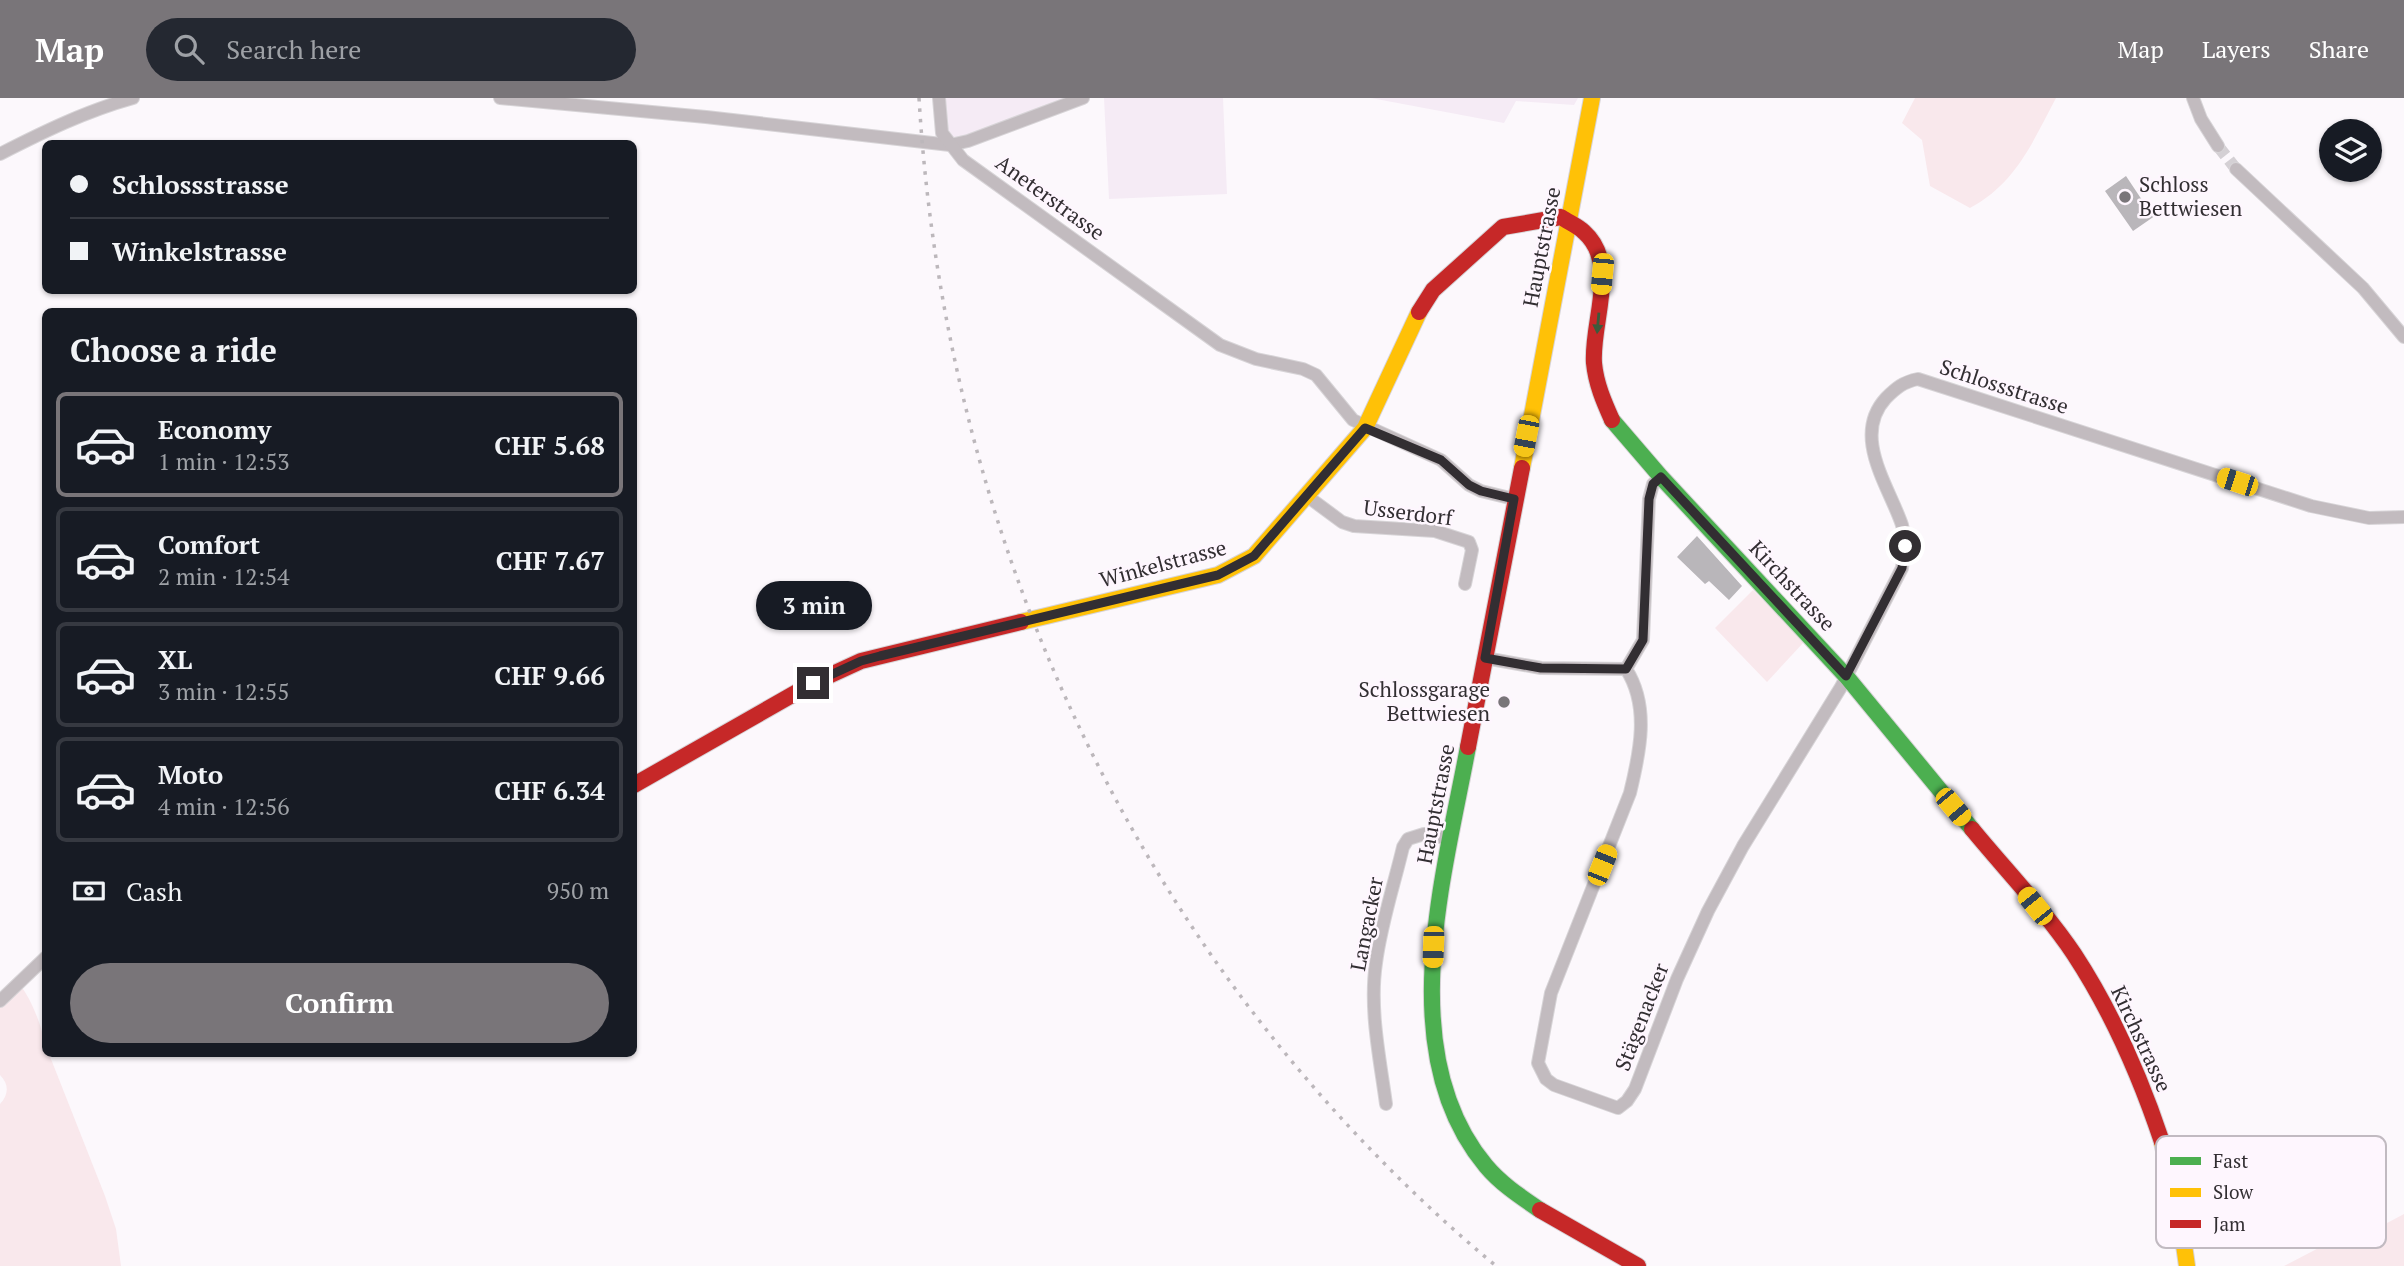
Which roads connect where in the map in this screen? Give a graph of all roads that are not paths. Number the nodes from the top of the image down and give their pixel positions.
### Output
1 (133, 98) edge
2 (500, 98) edge
3 (939, 98) edge
4 (1083, 98) edge
5 (1592, 98) edge
6 (2193, 98) edge
7 (950, 145) junction
8 (2218, 146) tunnel mouth
9 (0, 154) edge
10 (2236, 169) tunnel mouth
11 (1568, 221) junction
12 (2404, 337) edge
13 (1365, 428) junction
14 (1661, 477) junction
15 (1307, 496) junction
16 (1514, 499) junction
17 (2404, 517) edge
18 (1465, 584) dead end
19 (1485, 658) junction
20 (1626, 669) junction
21 (1846, 676) junction
22 (637, 783) edge
23 (1451, 839) junction
24 (42, 961) edge
25 (0, 1001) edge
26 (1386, 1104) dead end
27 (2160, 1136) edge
28 (2185, 1248) edge
29 (1639, 1266) edge
30 (2187, 1266) edge

1 - 9 street
2 - 7 street
3 - 7 street
4 - 7 street
5 - 11 street, Hauptstrasse
6 - 8 street
7 - 13 street, Aneterstrasse
10 - 12 street
11 - 13 street, Winkelstrasse
11 -> 14 street, Kirchstrasse
11 - 16 street, Hauptstrasse
13 - 15 street, Winkelstrasse
13 - 16 street, Aneterstrasse
14 - 20 street
14 - 21 street, Kirchstrasse
15 - 18 street, Usserdorf
15 - 22 street, Winkelstrasse
16 - 19 street, Hauptstrasse
17 - 21 street, Schlossstrasse
19 - 20 street
19 - 23 street, Hauptstrasse
20 - 21 street, Stägenacker
21 - 27 street, Kirchstrasse
23 - 26 street, Langacker
23 - 29 street, Hauptstrasse
24 - 25 street
28 - 30 street, Kirchstrasse

